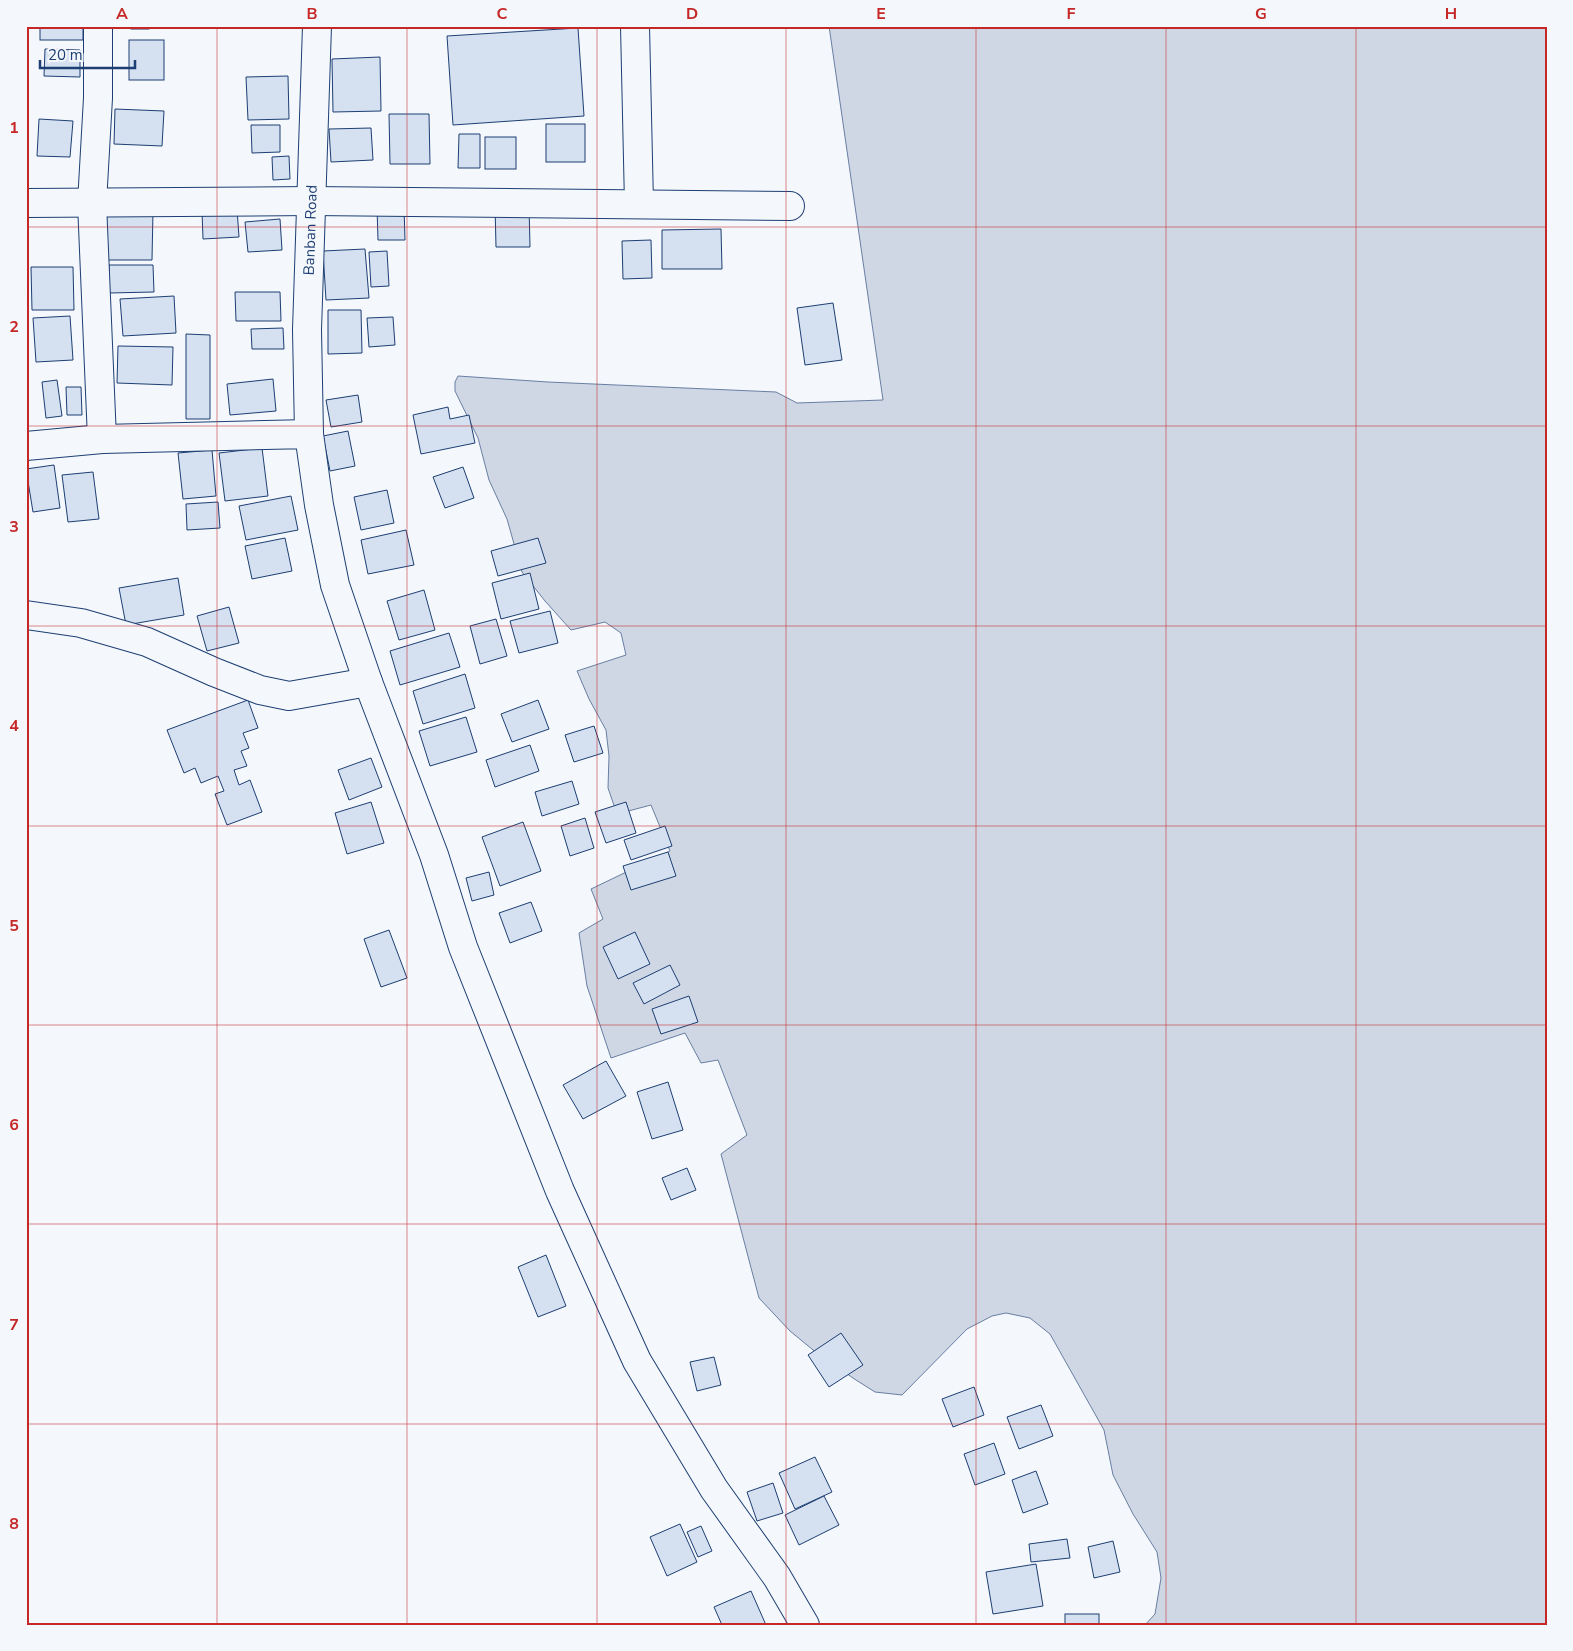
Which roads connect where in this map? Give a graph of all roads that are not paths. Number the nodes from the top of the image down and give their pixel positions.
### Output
1 (98, 26) edge
2 (317, 26) edge
3 (635, 26) edge
4 (312, 202) junction
5 (26, 203) edge
6 (92, 203) junction
7 (639, 204) junction
8 (790, 206) dead end
9 (309, 434) junction
10 (102, 439) junction
11 (26, 446) edge
12 (26, 615) edge
13 (368, 682) junction
14 (805, 1625) edge

1 - 6 street
2 - 4 street, Banban Road
3 - 7 street
4 - 6 street
4 - 7 street
4 - 9 street, Banban Road
5 - 6 street
6 - 10 street
7 - 8 street
9 - 10 street
9 - 13 street, Banban Road
10 - 11 street
12 - 13 street
13 - 14 street, Banban Road

